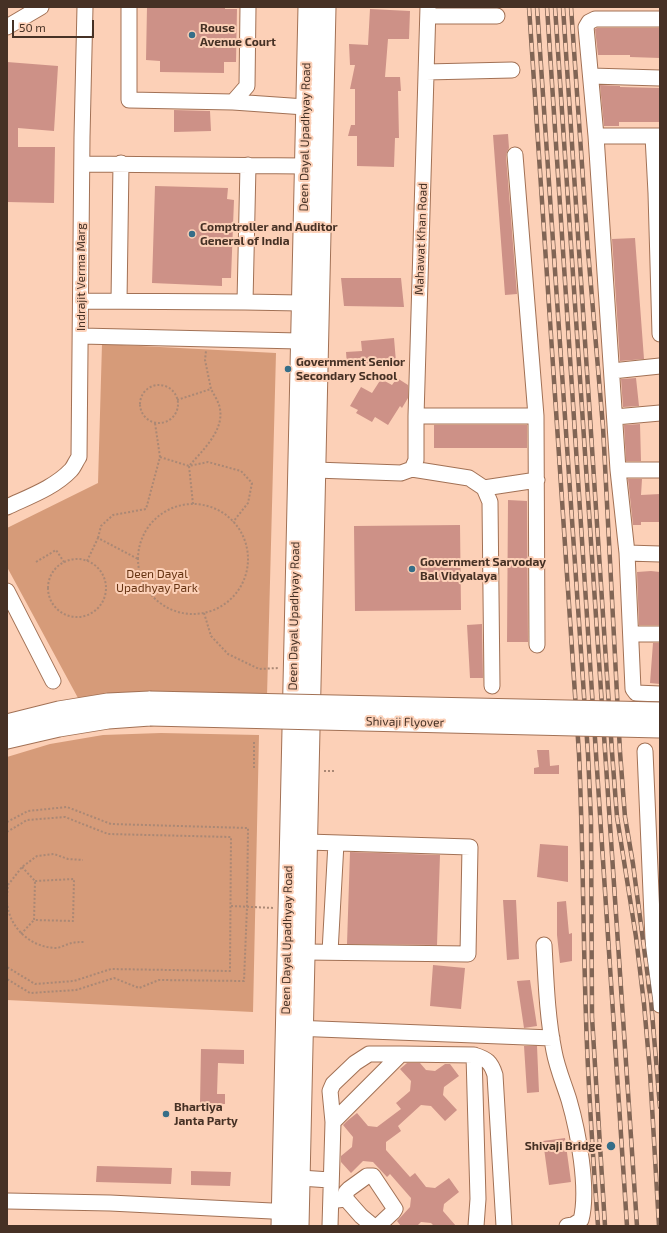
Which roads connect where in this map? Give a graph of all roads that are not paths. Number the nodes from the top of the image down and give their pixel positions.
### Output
1 (41, 7) edge
2 (85, 7) edge
3 (129, 7) edge
4 (248, 7) edge
5 (308, 7) edge
6 (326, 7) edge
7 (428, 12) edge
8 (651, 15) edge
9 (497, 16) dead end
10 (7, 27) edge
11 (512, 70) dead end
12 (426, 72) junction
13 (591, 76) junction
14 (660, 78) edge
15 (232, 102) junction
16 (305, 108) junction
17 (596, 136) junction
18 (656, 136) edge
19 (515, 155) dead end
20 (121, 163) junction
21 (82, 164) junction
22 (248, 165) junction
23 (304, 166) junction
24 (658, 193) edge
25 (659, 249) edge
26 (81, 301) junction
27 (119, 301) junction
28 (245, 302) junction
29 (300, 303) junction
30 (660, 334) edge
31 (81, 336) junction
32 (300, 341) junction
33 (660, 366) edge
34 (612, 370) junction
35 (660, 413) edge
36 (416, 416) junction
37 (536, 416) junction
38 (615, 417) junction
39 (412, 469) junction
40 (315, 470) junction
41 (618, 470) junction
42 (660, 470) edge
43 (537, 480) junction
44 (484, 488) junction
45 (7, 507) edge
46 (626, 553) junction
47 (660, 554) edge
48 (7, 591) edge
49 (631, 634) junction
50 (660, 634) edge
51 (537, 645) dead end
52 (53, 681) dead end
53 (492, 686) dead end
54 (660, 694) edge
55 (150, 709) junction
56 (660, 712) edge
57 (7, 724) edge
58 (660, 728) edge
59 (7, 739) edge
60 (645, 751) dead end
61 (307, 842) junction
62 (336, 842) junction
63 (544, 945) dead end
64 (305, 952) junction
65 (330, 952) junction
66 (660, 1005) edge
67 (294, 1028) junction
68 (552, 1038) junction
69 (401, 1054) junction
70 (474, 1055) junction
71 (333, 1122) junction
72 (300, 1178) junction
73 (330, 1180) junction
74 (346, 1199) junction
75 (7, 1201) edge
76 (330, 1201) junction
77 (290, 1219) edge
78 (330, 1226) edge
79 (377, 1226) edge
80 (476, 1226) edge
81 (504, 1226) edge
82 (567, 1226) edge

1 - 10 street
2 - 21 street, Indrajit Verma Marg
3 - 15 street
4 - 15 street
5 - 16 main road, Deen Dayal Upadhyay Road
6 - 40 main road, Deen Dayal Upadhyay Road
7 - 9 street
7 - 12 street, Mahawat Khan Road
8 - 13 street
11 - 12 street
12 - 36 street, Mahawat Khan Road
13 - 14 street
13 - 17 street
15 - 16 street
16 - 23 main road, Deen Dayal Upadhyay Road
17 - 18 street
17 - 34 street
18 - 24 street
19 - 37 street
20 - 21 street
20 - 22 street
20 - 27 street
21 - 26 street, Indrajit Verma Marg
22 - 23 street
22 - 28 street
23 - 29 main road, Deen Dayal Upadhyay Road
24 - 25 street
25 - 30 street
26 - 27 street
26 - 31 street, Indrajit Verma Marg
27 - 28 street
28 - 29 street
29 - 32 main road, Deen Dayal Upadhyay Road
31 - 32 street
31 - 45 street, Indrajit Verma Marg
32 - 67 main road, Deen Dayal Upadhyay Road
33 - 34 street
34 - 38 street
35 - 38 street
36 - 37 street
36 - 39 street, Mahawat Khan Road
37 - 43 street
38 - 41 street
39 - 40 street
39 - 44 street
40 - 61 main road, Deen Dayal Upadhyay Road
41 - 42 street
41 - 46 street
43 - 44 street
43 - 51 street
44 - 53 street
46 - 47 street
46 - 49 street
48 - 52 street
49 - 50 street
49 - 54 street
55 - 56 main road, Shivaji Flyover, bridge
55 - 57 main road
55 - 58 main road, Shivaji Flyover, bridge
55 - 59 main road
60 - 66 street
61 - 62 street
61 - 64 main road, Deen Dayal Upadhyay Road
62 - 65 street
62 - 65 street
63 - 68 street
64 - 65 street
64 - 67 main road, Deen Dayal Upadhyay Road
67 - 68 street
67 - 72 main road, Deen Dayal Upadhyay Road
67 - 77 main road, Deen Dayal Upadhyay Road
68 - 82 street
69 - 70 street
69 - 71 street
69 - 71 street
70 - 80 street
70 - 81 street
71 - 73 street
72 - 73 street
72 - 77 main road, Deen Dayal Upadhyay Road
73 - 76 street
74 - 76 street
74 - 79 street
74 - 79 street
75 - 77 street
76 - 78 street

